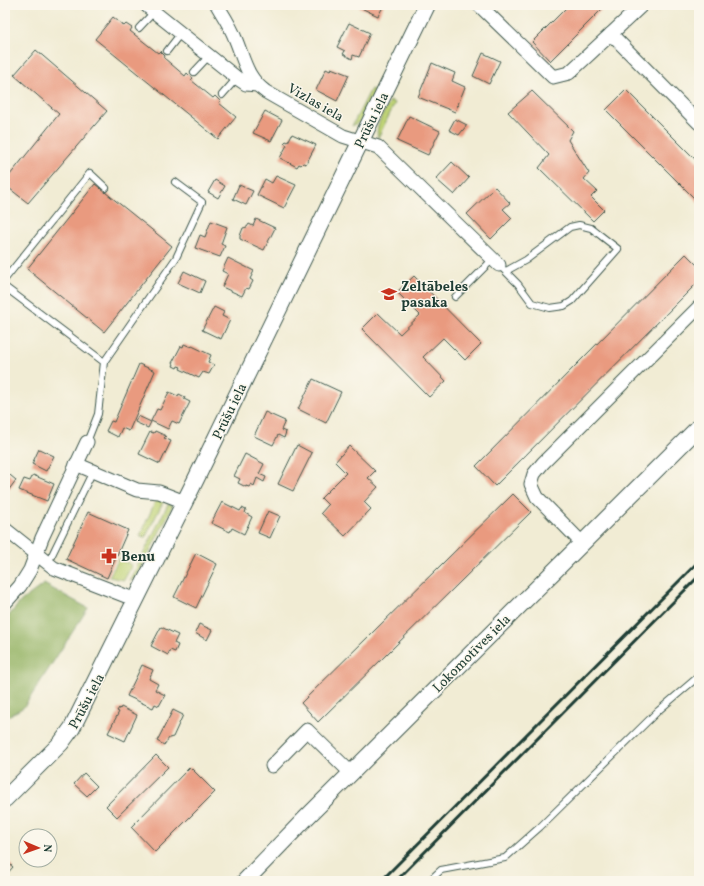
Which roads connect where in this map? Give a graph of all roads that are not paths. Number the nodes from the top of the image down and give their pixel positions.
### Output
1 (216, 5) edge
2 (427, 5) edge
3 (479, 5) edge
4 (642, 5) edge
5 (151, 9) joint
6 (139, 28) dead end
7 (181, 33) junction
8 (611, 34) junction
9 (167, 51) dead end
10 (209, 56) junction
11 (194, 72) dead end
12 (237, 78) junction
13 (257, 85) junction
14 (222, 95) dead end
15 (699, 123) edge
16 (361, 141) junction
17 (175, 182) dead end
18 (106, 188) dead end
19 (499, 265) junction
20 (5, 279) edge
21 (5, 287) edge
22 (455, 297) dead end
23 (699, 307) edge
24 (104, 362) junction
25 (699, 428) edge
26 (87, 442) joint
27 (76, 464) junction
28 (93, 471) junction
29 (185, 502) junction
30 (5, 529) edge
31 (582, 543) junction
32 (37, 554) junction
33 (48, 563) junction
34 (136, 600) junction
35 (5, 603) edge
36 (699, 676) edge
37 (272, 766) dead end
38 (351, 773) junction
39 (5, 799) edge
40 (245, 881) edge
41 (429, 881) edge

1 - 13 street, Vizlas iela
2 - 16 street, Prūšu iela
3 - 8 street
4 - 8 street
5 - 6 lane
5 - 7 street
7 - 9 lane
7 - 10 street
8 - 15 street
10 - 11 lane
10 - 12 street
12 - 13 street
12 - 14 lane
13 - 16 street, Vizlas iela
16 - 19 street, Vizlas iela
16 - 29 street, Prūšu iela
17 - 24 lane
18 - 20 lane
19 - 19 lane
19 - 22 lane
21 - 24 lane
23 - 31 street
24 - 26 lane
25 - 31 street, Lokomotīves iela
26 - 27 street
27 - 28 street
27 - 32 street
28 - 29 street
28 - 33 lane
29 - 34 street, Prūšu iela
30 - 32 street
31 - 38 street, Lokomotīves iela
32 - 33 street
32 - 35 street
33 - 34 street
34 - 39 street, Prūšu iela
36 - 41 lane
37 - 38 street
38 - 40 street, Lokomotīves iela

